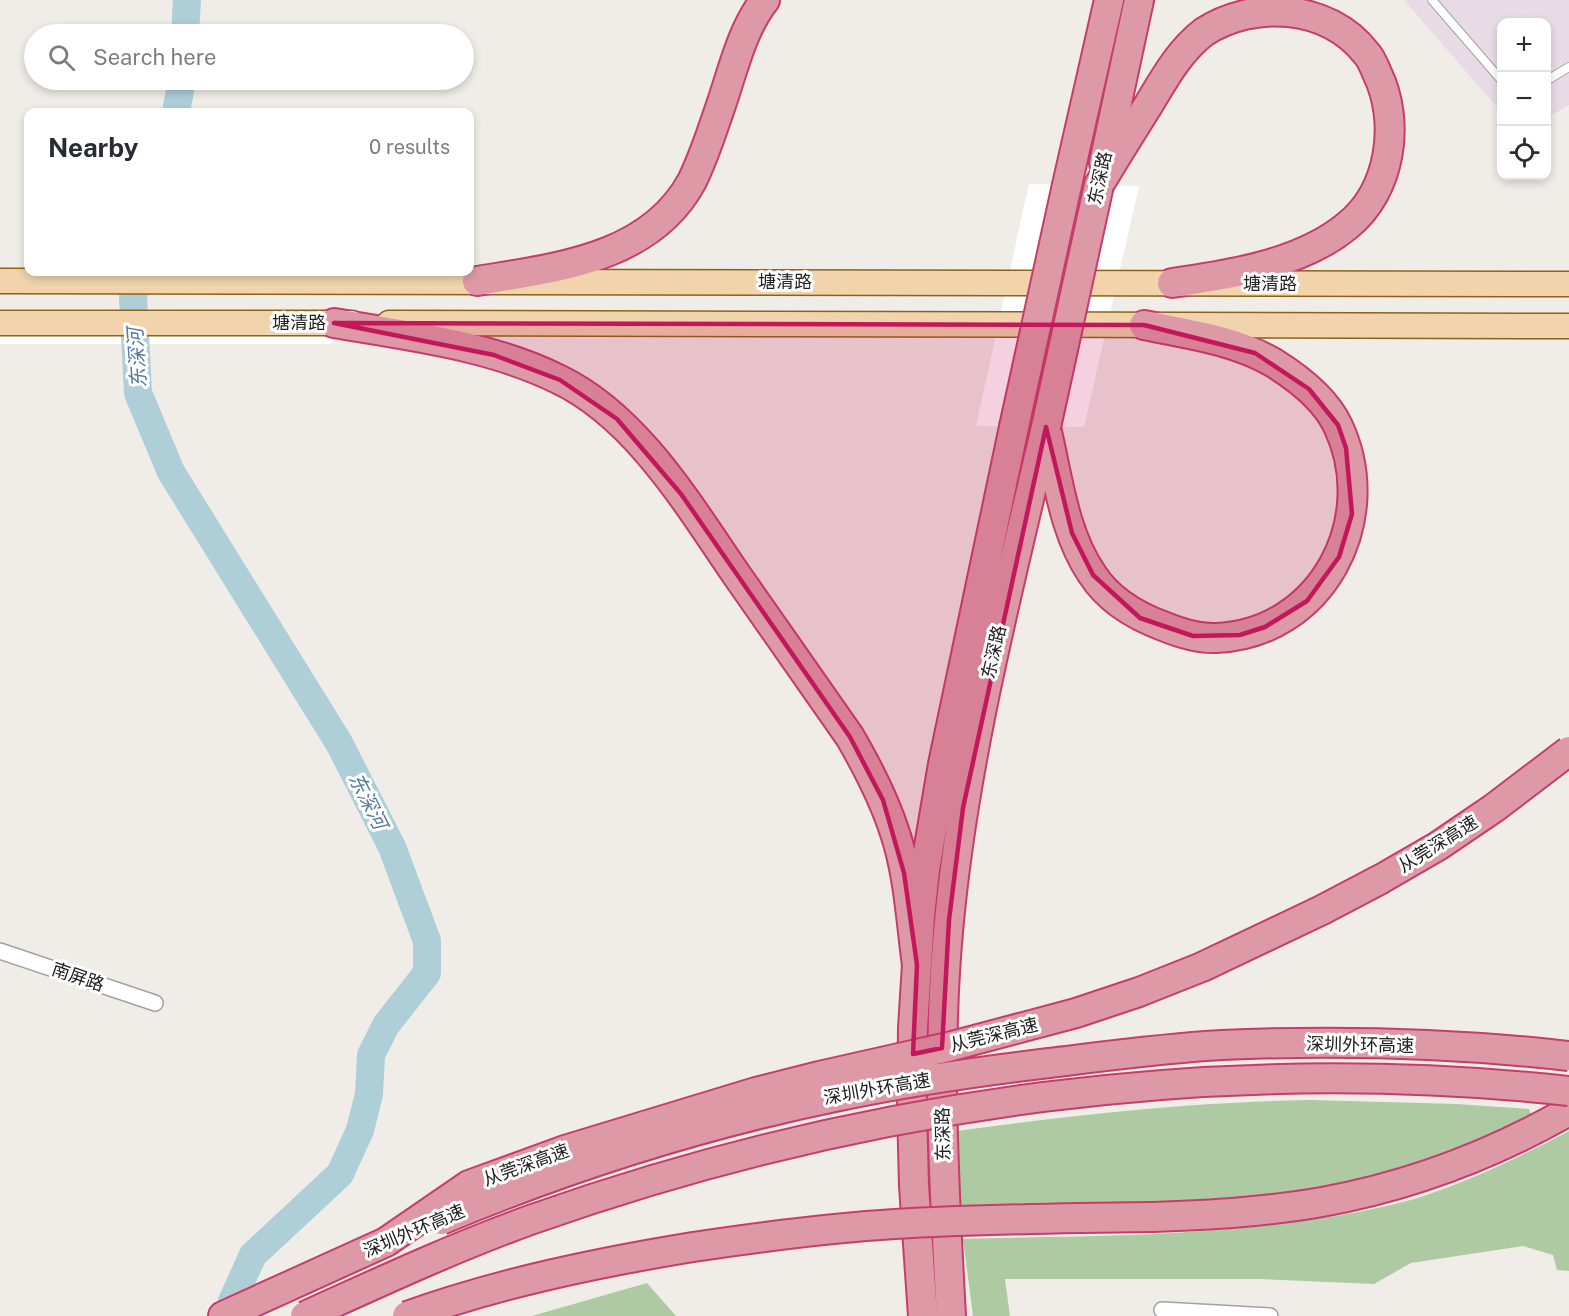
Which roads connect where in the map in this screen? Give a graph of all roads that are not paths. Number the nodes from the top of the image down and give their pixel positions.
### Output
1 (765, 0) edge
2 (1109, 0) edge
3 (1139, 0) edge
4 (1432, 0) edge
5 (1569, 67) edge
6 (1497, 75) edge
7 (1551, 78) edge
8 (1099, 185) junction
9 (0, 281) edge
10 (477, 281) junction
11 (1172, 283) junction
12 (1569, 284) edge
13 (0, 323) edge
14 (334, 323) junction
15 (1144, 325) junction
16 (1569, 326) edge
17 (1046, 427) junction
18 (1569, 751) edge
19 (0, 951) edge
20 (917, 966) junction
21 (155, 1003) dead end
22 (1569, 1056) edge
23 (1569, 1091) edge
24 (1569, 1111) edge
25 (386, 1242) junction
26 (1162, 1310) dead end
27 (223, 1316) edge
28 (304, 1316) edge
29 (407, 1316) edge
30 (923, 1316) edge
31 (951, 1316) edge
32 (1269, 1316) edge

1 - 10 highway
2 - 20 highway, 东深路, bridge
3 - 8 highway, 东深路
4 - 6 lane
5 - 7 lane
8 - 11 highway
8 - 17 highway, 东深路, bridge
9 - 10 main road, 塘清路
10 - 11 main road, 塘清路
11 - 12 main road, 塘清路
13 - 14 main road, 塘清路
14 - 15 main road, 塘清路
14 - 20 highway
15 - 16 main road, 塘清路
15 - 17 highway
17 - 31 highway, 东深路
18 - 25 highway, 从莞深高速, bridge
19 - 21 street, 南屏路
20 - 30 highway, 东深路
22 - 25 highway, 深圳外环高速, bridge
23 - 28 highway, 深圳外环高速, bridge
24 - 29 highway, bridge
25 - 27 highway, 深圳外环高速
26 - 32 street

